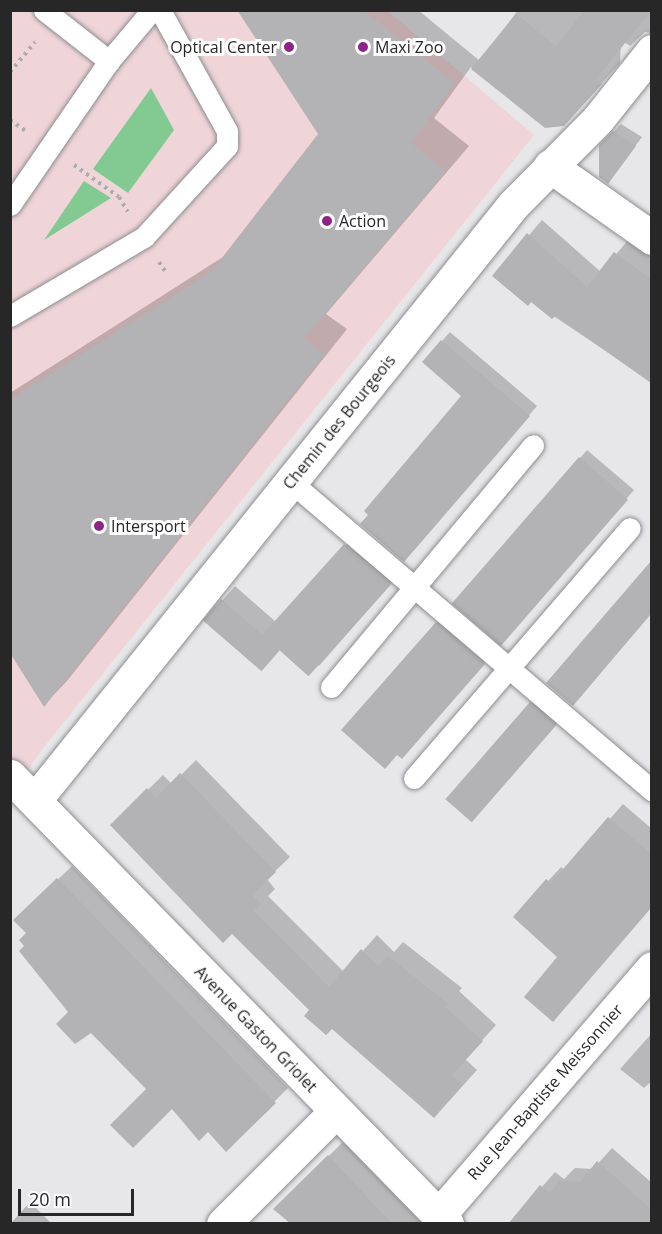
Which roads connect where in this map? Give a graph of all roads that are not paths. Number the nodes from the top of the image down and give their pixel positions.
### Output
1 (44, 10) edge
2 (152, 10) edge
3 (160, 10) edge
4 (651, 51) edge
5 (109, 61) junction
6 (550, 166) junction
7 (10, 205) edge
8 (651, 238) edge
9 (10, 316) edge
10 (533, 445) dead end
11 (291, 482) junction
12 (630, 528) dead end
13 (414, 587) junction
14 (510, 669) junction
15 (331, 687) dead end
16 (10, 776) edge
17 (414, 778) dead end
18 (651, 790) edge
19 (35, 800) junction
20 (651, 968) edge
21 (336, 1111) junction
22 (443, 1220) edge
23 (223, 1224) edge

1 - 5 lane
2 - 5 lane
3 - 9 lane
4 - 6 street, Chemin des Bourgeois
5 - 7 lane
6 - 8 street
6 - 11 street, Chemin des Bourgeois
10 - 13 lane
11 - 13 lane
11 - 19 street, Chemin des Bourgeois
12 - 14 lane
13 - 14 lane
13 - 15 lane
14 - 17 lane
14 - 18 lane
16 - 19 street, Avenue Gaston Griolet
19 - 21 street, Avenue Gaston Griolet
20 - 22 street, Rue Jean-Baptiste Meissonnier
21 - 22 street, Avenue Gaston Griolet
21 - 23 street

